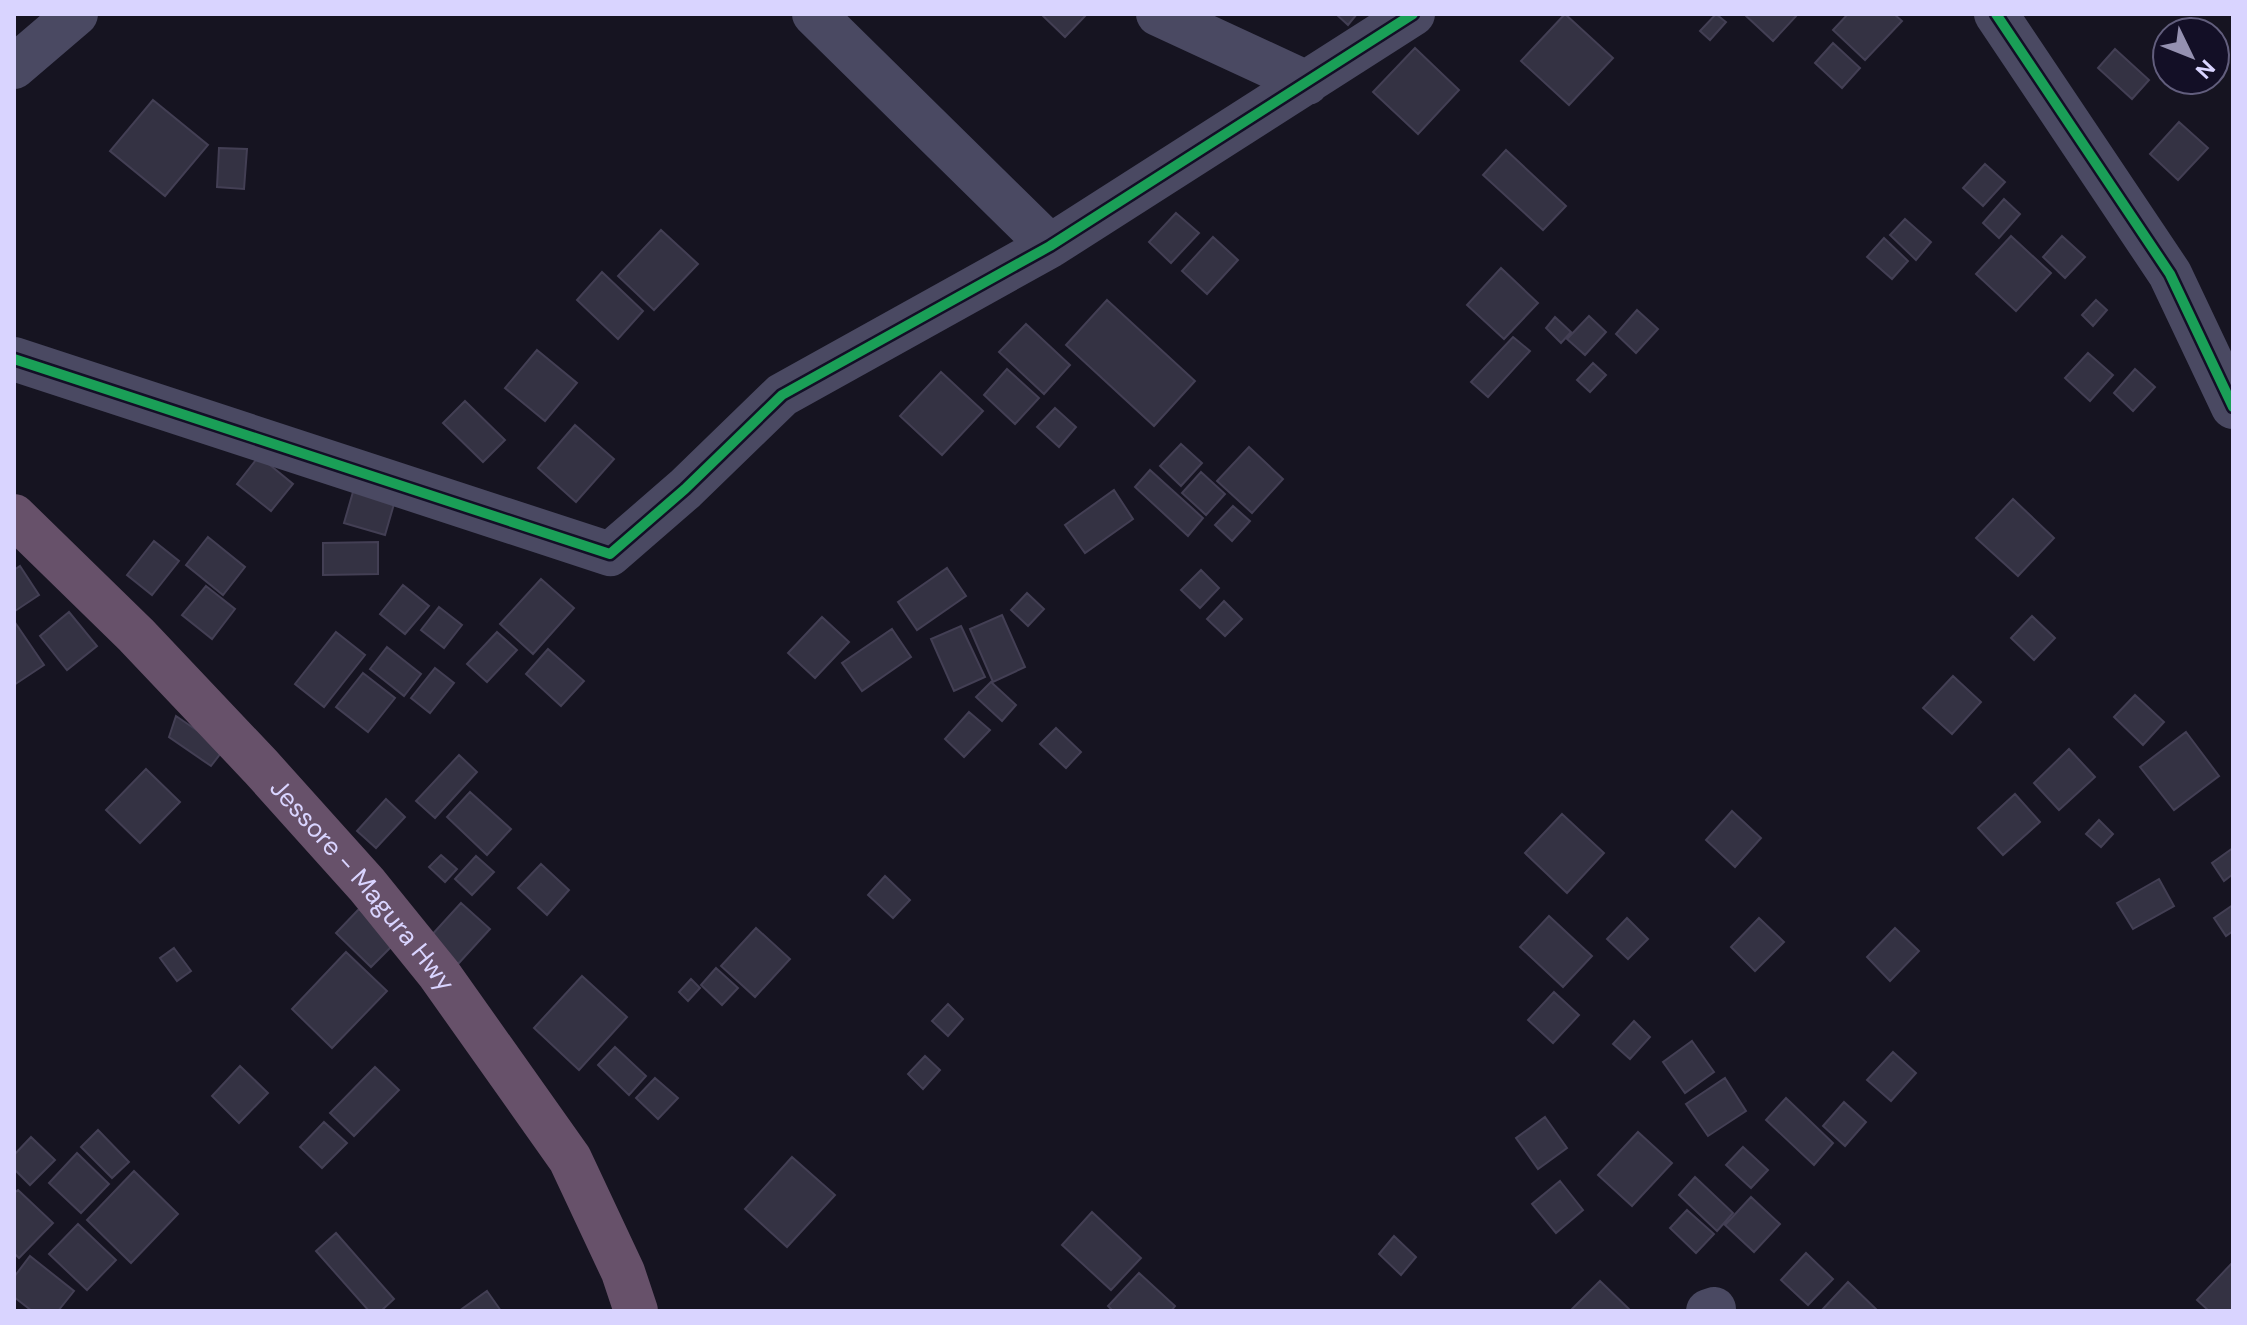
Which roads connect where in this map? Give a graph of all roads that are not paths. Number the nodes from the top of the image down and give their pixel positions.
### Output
1 (76, 14) edge
2 (814, 14) edge
3 (1158, 14) edge
4 (1413, 14) edge
5 (1996, 14) edge
6 (14, 67) edge
7 (1307, 83) junction
8 (1050, 246) junction
9 (14, 359) edge
10 (2233, 407) edge
11 (14, 516) edge
12 (636, 1311) edge

1 - 6 street
2 - 8 street
3 - 7 street
4 - 7 street
5 - 10 street
7 - 8 street
8 - 9 street
11 - 12 highway, Jessore - Magura Hwy

